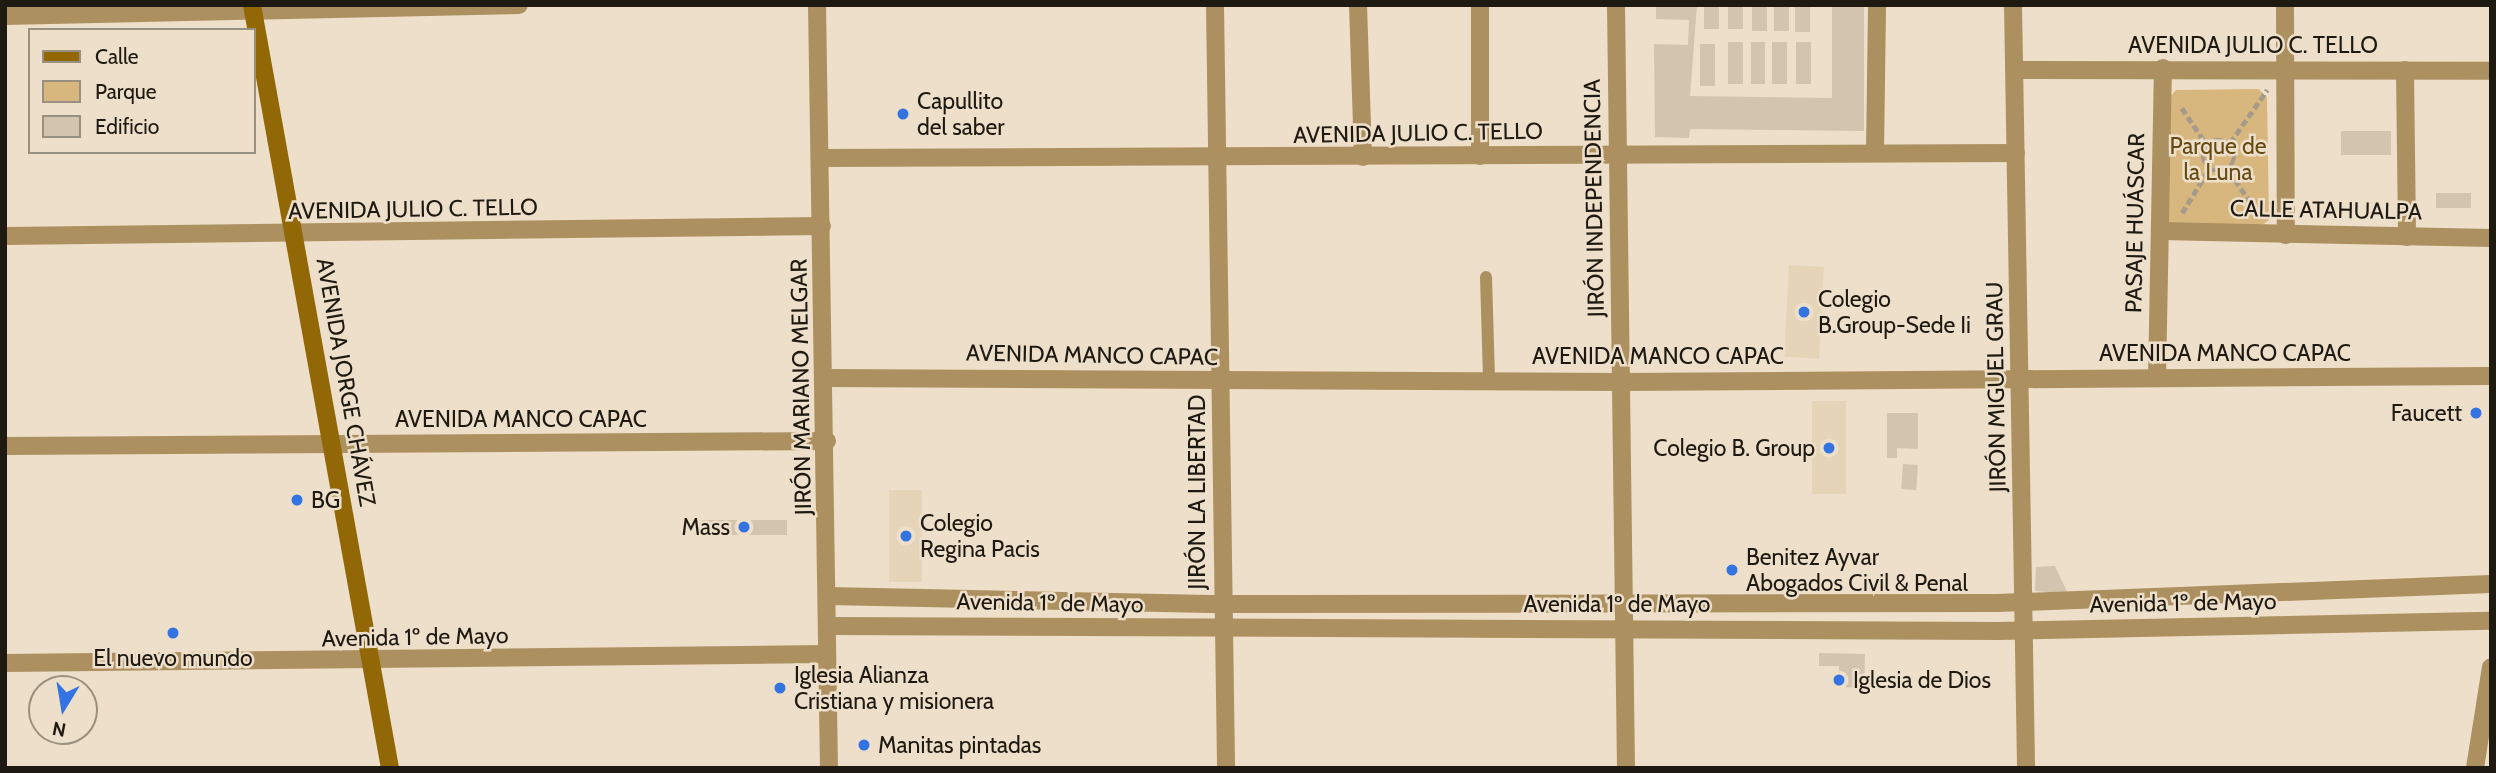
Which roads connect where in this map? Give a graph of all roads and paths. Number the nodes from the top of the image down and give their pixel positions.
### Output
1 (519, 5) edge
2 (817, 5) edge
3 (1215, 5) edge
4 (1358, 5) edge
5 (1480, 5) edge
6 (1616, 5) edge
7 (1877, 5) edge
8 (2013, 5) edge
9 (2285, 5) edge
10 (428, 7) edge
11 (294, 8) edge
12 (254, 9) edge
13 (5, 16) edge
14 (2015, 69) junction
15 (2405, 70) junction
16 (2491, 71) edge
17 (2286, 73) junction
18 (2163, 74) junction
19 (2230, 143) junction
20 (2207, 145) junction
21 (1875, 152) junction
22 (2016, 153) junction
23 (1618, 155) junction
24 (1480, 156) junction
25 (820, 158) junction
26 (1363, 158) junction
27 (1222, 159) junction
28 (2209, 169) junction
29 (2229, 171) junction
30 (822, 226) junction
31 (2168, 231) junction
32 (2280, 234) junction
33 (5, 236) edge
34 (296, 236) junction
35 (2407, 237) junction
36 (2491, 238) edge
37 (1486, 277) dead end
38 (2491, 376) edge
39 (826, 378) junction
40 (2157, 378) junction
41 (2021, 379) junction
42 (1221, 381) junction
43 (1489, 382) junction
44 (1621, 382) junction
45 (827, 441) junction
46 (331, 444) junction
47 (5, 446) edge
48 (2491, 584) edge
49 (828, 596) junction
50 (1625, 602) junction
51 (2025, 602) junction
52 (1222, 604) junction
53 (2491, 621) edge
54 (827, 626) junction
55 (1625, 628) junction
56 (1222, 630) junction
57 (2025, 630) junction
58 (826, 654) junction
59 (5, 663) edge
60 (369, 663) junction
61 (2491, 667) edge
62 (390, 768) edge
63 (829, 768) edge
64 (1226, 768) edge
65 (1626, 768) edge
66 (2026, 768) edge
67 (2475, 768) edge

1 - 10 street
2 - 25 street, JIRÓN MARIANO MELGAR
3 - 27 street, JIRÓN LA LIBERTAD
4 - 26 street
5 - 24 street
6 - 23 street, JIRÓN INDEPENDENCIA
7 - 21 street
8 - 14 street, JIRÓN MIGUEL GRAU
9 - 17 street
10 - 11 street
11 - 12 street
12 - 13 street
12 - 34 street, AVENIDA JORGE CHÁVEZ
14 - 18 street, AVENIDA JULIO C. TELLO
14 - 22 street, JIRÓN MIGUEL GRAU
15 - 16 street, AVENIDA JULIO C. TELLO
15 - 17 street, AVENIDA JULIO C. TELLO
15 - 35 street
17 - 18 street, AVENIDA JULIO C. TELLO
17 - 19 path
17 - 32 street
18 - 20 path
18 - 31 street, PASAJE HUÁSCAR
19 - 20 path
19 - 29 path
20 - 28 path
21 - 22 street, AVENIDA JULIO C. TELLO
21 - 23 street, AVENIDA JULIO C. TELLO
22 - 41 street, JIRÓN MIGUEL GRAU
23 - 24 street, AVENIDA JULIO C. TELLO
23 - 44 street, JIRÓN INDEPENDENCIA
24 - 26 street, AVENIDA JULIO C. TELLO
25 - 27 street, AVENIDA JULIO C. TELLO
25 - 30 street, JIRÓN MARIANO MELGAR
26 - 27 street, AVENIDA JULIO C. TELLO
27 - 42 street, JIRÓN LA LIBERTAD
28 - 29 path
28 - 31 path
29 - 32 path
30 - 34 street, AVENIDA JULIO C. TELLO
30 - 39 street, JIRÓN MARIANO MELGAR
31 - 32 street, CALLE ATAHUALPA
31 - 40 street, PASAJE HUÁSCAR
32 - 35 street, CALLE ATAHUALPA
33 - 34 street, AVENIDA JULIO C. TELLO
34 - 46 street, AVENIDA JORGE CHÁVEZ
35 - 36 street, CALLE ATAHUALPA
37 - 43 lane
38 - 40 street, AVENIDA MANCO CAPAC
39 - 42 street, AVENIDA MANCO CAPAC
39 - 45 street, JIRÓN MARIANO MELGAR
40 - 41 street, AVENIDA MANCO CAPAC
41 - 44 street, AVENIDA MANCO CAPAC
41 - 51 street, JIRÓN MIGUEL GRAU
42 - 43 street, AVENIDA MANCO CAPAC
42 - 52 street, JIRÓN LA LIBERTAD
43 - 44 street, AVENIDA MANCO CAPAC
44 - 50 street, JIRÓN INDEPENDENCIA
45 - 46 street, AVENIDA MANCO CAPAC
45 - 49 street, JIRÓN MARIANO MELGAR
46 - 47 street, AVENIDA MANCO CAPAC
46 - 60 street, AVENIDA JORGE CHÁVEZ
48 - 51 street, Avenida 1º de Mayo
49 - 52 street, Avenida 1º de Mayo
49 - 54 street, JIRÓN MARIANO MELGAR
50 - 51 street, Avenida 1º de Mayo
50 - 52 street, Avenida 1º de Mayo
50 - 55 street, JIRÓN INDEPENDENCIA
51 - 57 street, JIRÓN MIGUEL GRAU
52 - 56 street, JIRÓN LA LIBERTAD
53 - 57 street, Avenida 1º de Mayo
54 - 56 street, Avenida 1º de Mayo
54 - 58 street, JIRÓN MARIANO MELGAR
55 - 56 street, Avenida 1º de Mayo
55 - 57 street, Avenida 1º de Mayo
55 - 65 street, JIRÓN INDEPENDENCIA
56 - 64 street, JIRÓN LA LIBERTAD
57 - 66 street, JIRÓN MIGUEL GRAU
58 - 60 street, Avenida 1º de Mayo
58 - 63 street, JIRÓN MARIANO MELGAR
59 - 60 street, Avenida 1º de Mayo
60 - 62 street, AVENIDA JORGE CHÁVEZ
61 - 67 street

